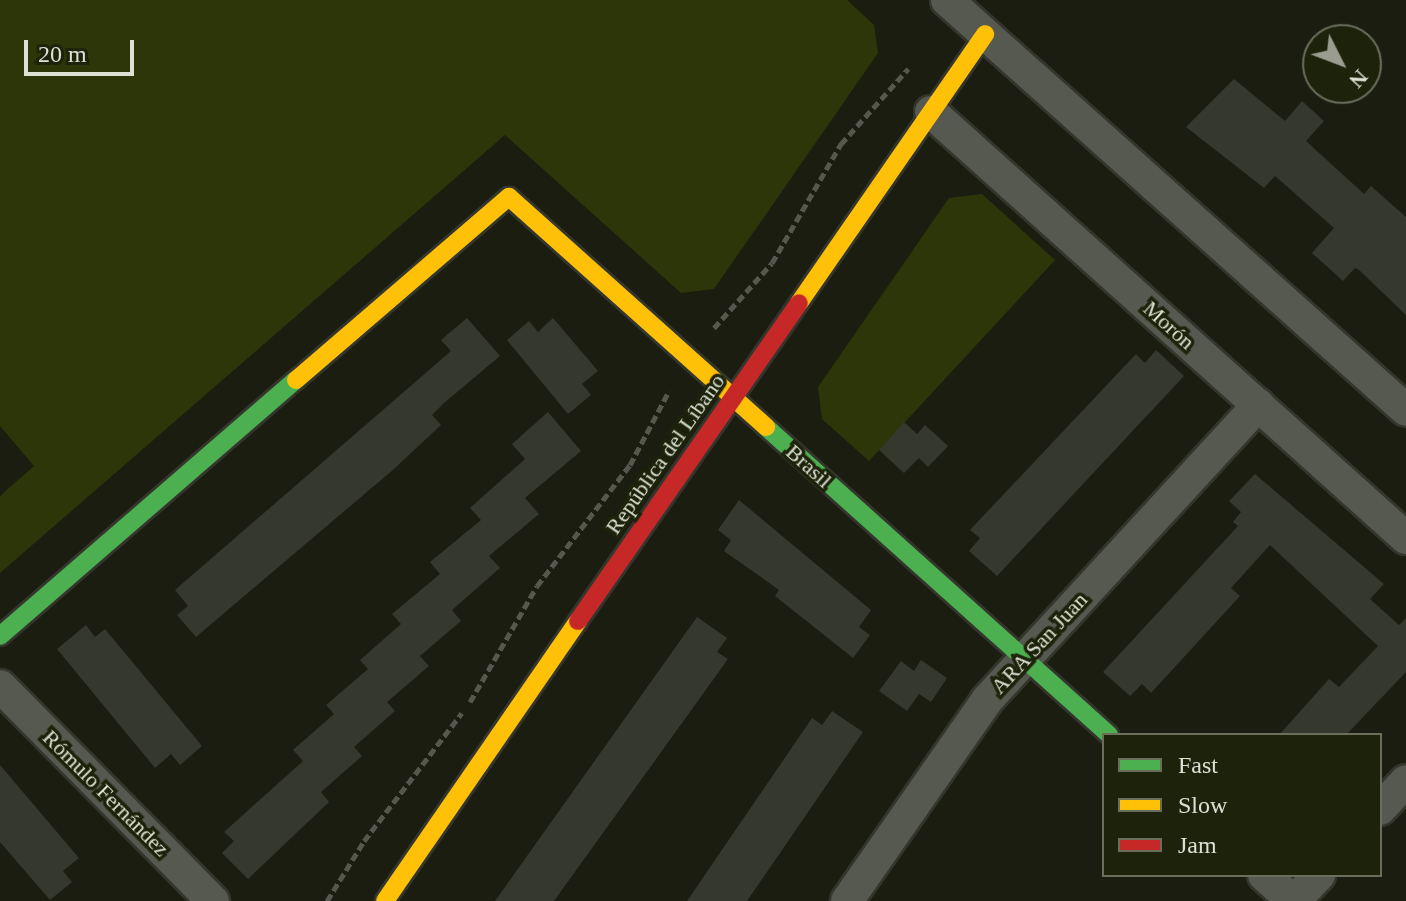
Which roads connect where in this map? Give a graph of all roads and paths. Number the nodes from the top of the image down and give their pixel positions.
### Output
1 (947, 0) edge
2 (985, 34) junction
3 (914, 62) dead end
4 (931, 112) junction
5 (690, 359) junction
6 (733, 398) junction
7 (1258, 405) junction
8 (1406, 410) edge
9 (1406, 538) edge
10 (0, 636) edge
11 (1024, 659) junction
12 (0, 686) edge
13 (1107, 733) edge
14 (1406, 781) edge
15 (1382, 807) edge
16 (1266, 877) edge
17 (1317, 877) edge
18 (213, 901) edge
19 (327, 901) edge
20 (385, 901) edge
21 (847, 901) edge
22 (1294, 901) edge

1 - 2 street
2 - 4 street, República del Líbano
2 - 8 street
3 - 5 path
4 - 6 street, República del Líbano
4 - 7 street, Morón
5 - 6 street, Brasil
5 - 10 street, Brasil
5 - 19 path
6 - 11 street, Brasil
6 - 20 street, República del Líbano
7 - 9 street, Morón
7 - 11 street, ARA San Juan
11 - 13 street, Brasil
11 - 21 street, ARA San Juan
12 - 18 street, Rómulo Fernández
14 - 15 street
16 - 22 street
17 - 22 street

